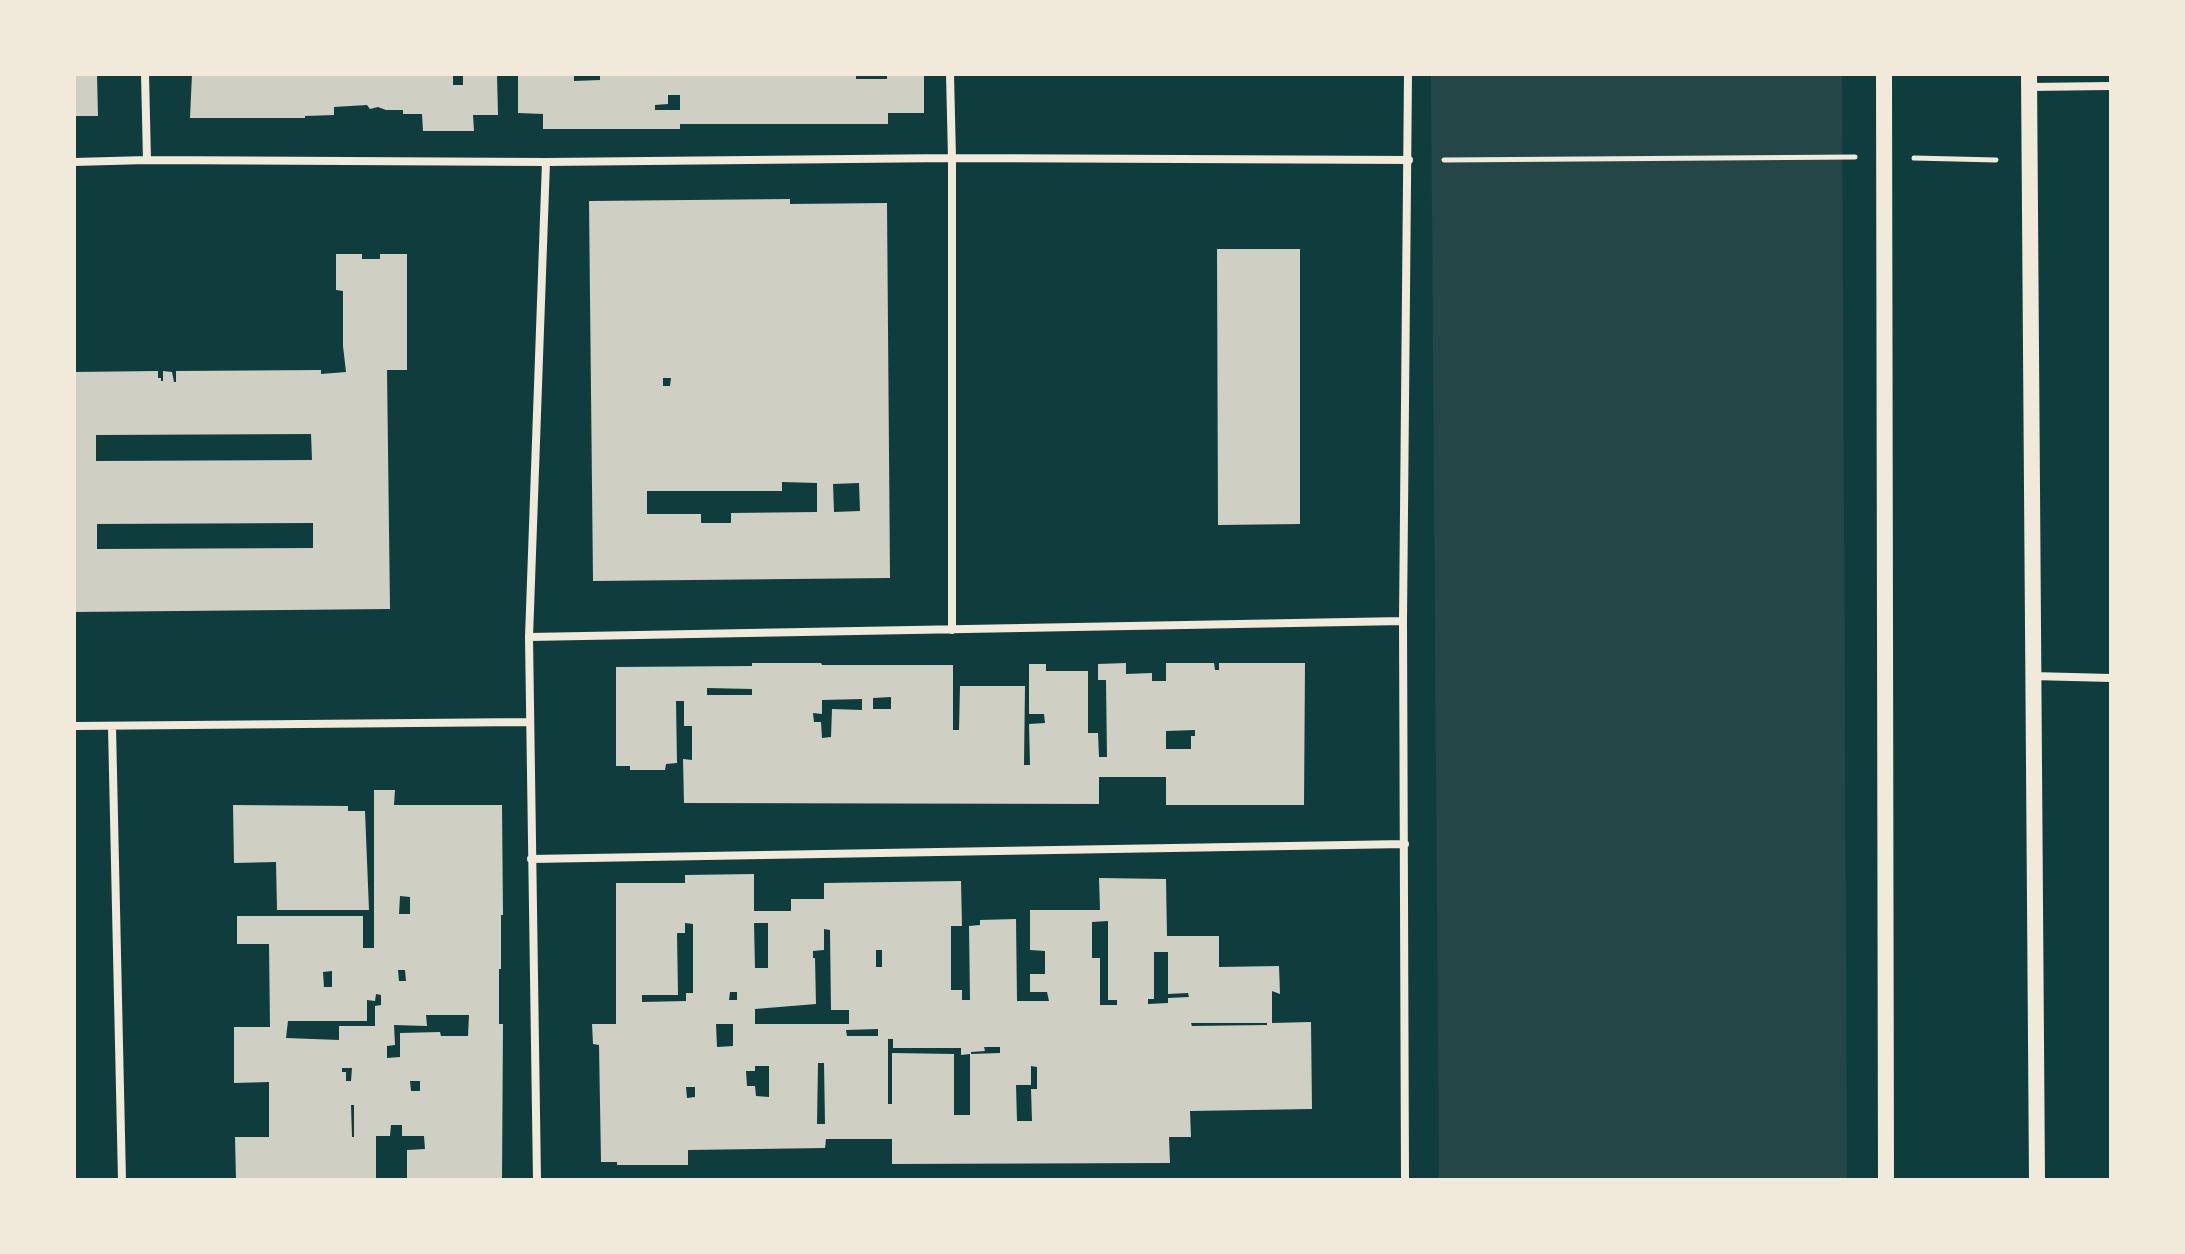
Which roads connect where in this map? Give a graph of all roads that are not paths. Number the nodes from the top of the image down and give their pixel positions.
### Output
1 (145, 74) edge
2 (950, 74) edge
3 (1408, 74) edge
4 (1884, 74) edge
5 (2029, 80) edge
6 (2111, 86) edge
7 (952, 158) junction
8 (147, 160) junction
9 (1409, 160) junction
10 (74, 162) edge
11 (546, 162) junction
12 (1403, 621) junction
13 (952, 630) junction
14 (529, 637) junction
15 (2032, 676) junction
16 (2111, 678) edge
17 (529, 722) junction
18 (74, 726) edge
19 (112, 727) junction
20 (1405, 844) junction
21 (531, 859) junction
22 (122, 1180) edge
23 (537, 1180) edge
24 (1405, 1180) edge
25 (1886, 1180) edge
26 (2037, 1180) edge

1 - 8 street
2 - 7 street
3 - 9 street
4 - 25 main road
5 - 6 street
5 - 15 main road
7 - 9 street
7 - 11 street
7 - 13 street
8 - 10 street
8 - 11 street
9 - 12 street
11 - 14 street
12 - 13 street
12 - 20 street
13 - 14 street
14 - 17 street
15 - 16 street
15 - 26 main road
17 - 19 street
17 - 21 street
18 - 19 street
19 - 22 street
20 - 21 street
20 - 24 street
21 - 23 street

